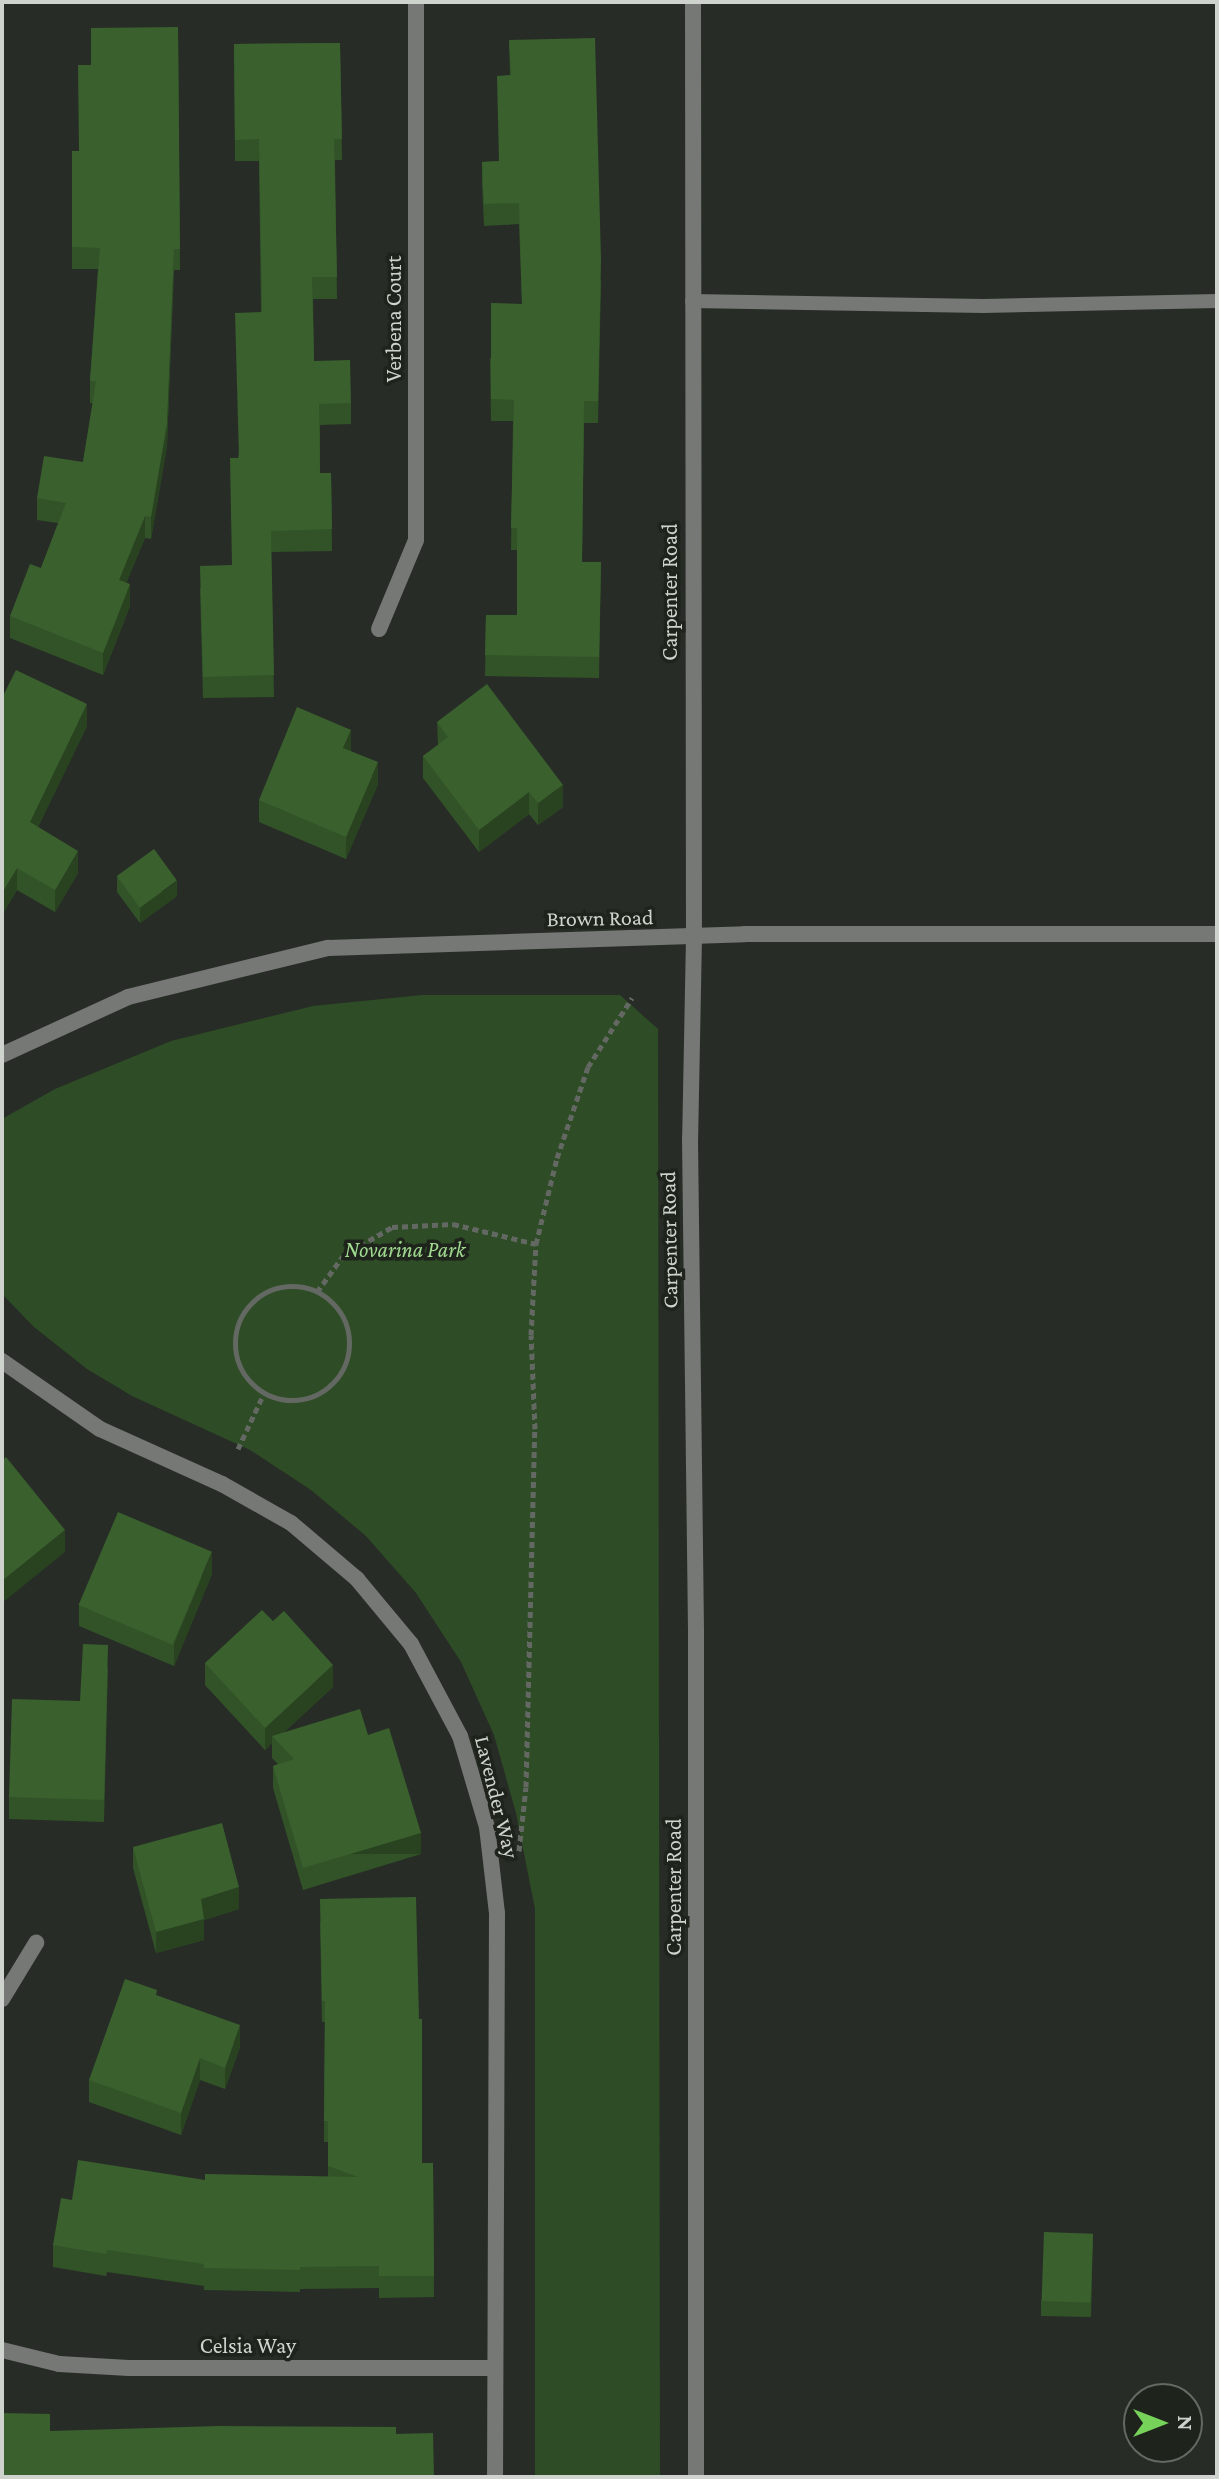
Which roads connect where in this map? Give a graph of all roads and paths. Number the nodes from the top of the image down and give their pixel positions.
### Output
1 (416, 2) edge
2 (693, 2) edge
3 (692, 301) junction
4 (1217, 301) edge
5 (379, 629) dead end
6 (1217, 934) edge
7 (694, 937) junction
8 (632, 998) dead end
9 (2, 1055) edge
10 (536, 1244) junction
11 (317, 1292) junction
12 (3, 1365) edge
13 (265, 1391) junction
14 (238, 1449) dead end
15 (519, 1851) dead end
16 (36, 1943) dead end
17 (2, 1999) edge
18 (2, 2350) edge
19 (495, 2368) junction
20 (495, 2477) edge
21 (696, 2477) edge

1 - 5 street, Verbena Court
2 - 3 street, Carpenter Road
3 - 4 lane
3 - 7 street, Carpenter Road
6 - 7 street, Brown Road
7 - 9 street, Brown Road
7 - 21 street, Carpenter Road
8 - 10 path
10 - 11 path
10 - 15 path
11 - 13 path
11 - 13 path
12 - 19 street, Lavender Way
13 - 14 path
16 - 17 street
18 - 19 street, Celsia Way
19 - 20 street, Lavender Way

